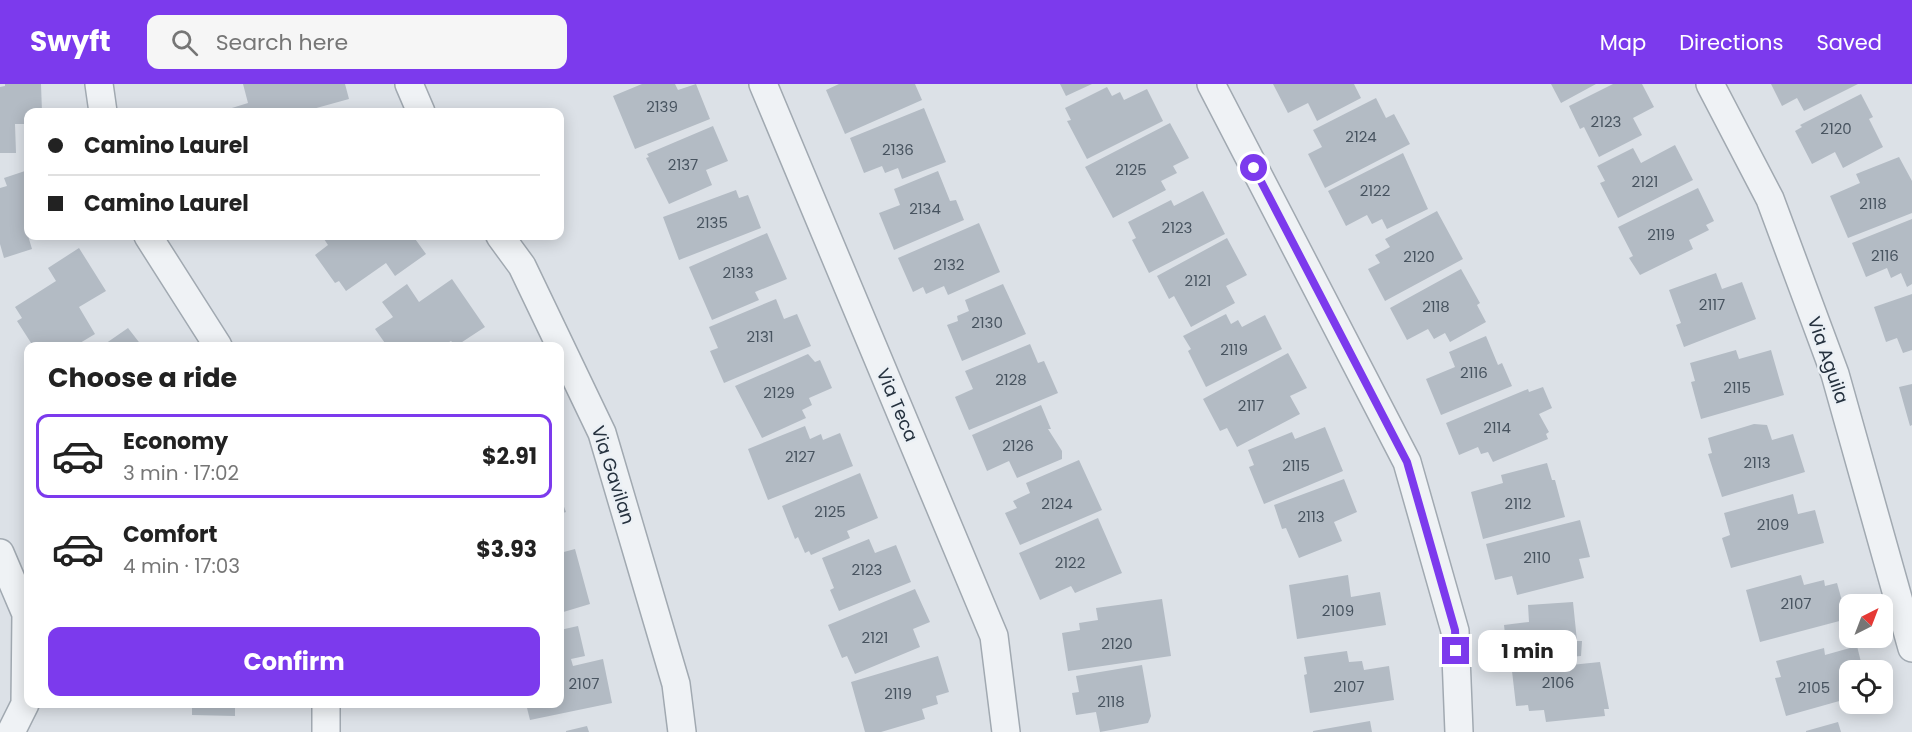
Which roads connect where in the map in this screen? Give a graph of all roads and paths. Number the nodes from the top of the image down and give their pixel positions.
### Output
1 (99, 84) edge
2 (409, 84) edge
3 (763, 84) edge
4 (1211, 84) edge
5 (1710, 84) edge
6 (102, 108) edge
7 (419, 108) edge
8 (151, 240) edge
9 (503, 240) edge
10 (215, 342) edge
11 (558, 342) edge
12 (564, 354) edge
13 (0, 553) edge
14 (24, 609) edge
15 (1912, 648) edge
16 (24, 706) edge
17 (326, 708) edge
18 (11, 732) edge
19 (326, 732) edge
20 (682, 732) edge
21 (1006, 732) edge
22 (1459, 732) edge

1 - 6 street
2 - 7 street
3 - 21 street, Via Teca
4 - 22 street
5 - 15 street, Via Aguila
8 - 10 street
9 - 11 street, Via Gavilan
12 - 20 street, Via Gavilan
13 - 14 street
16 - 18 street
17 - 19 street

